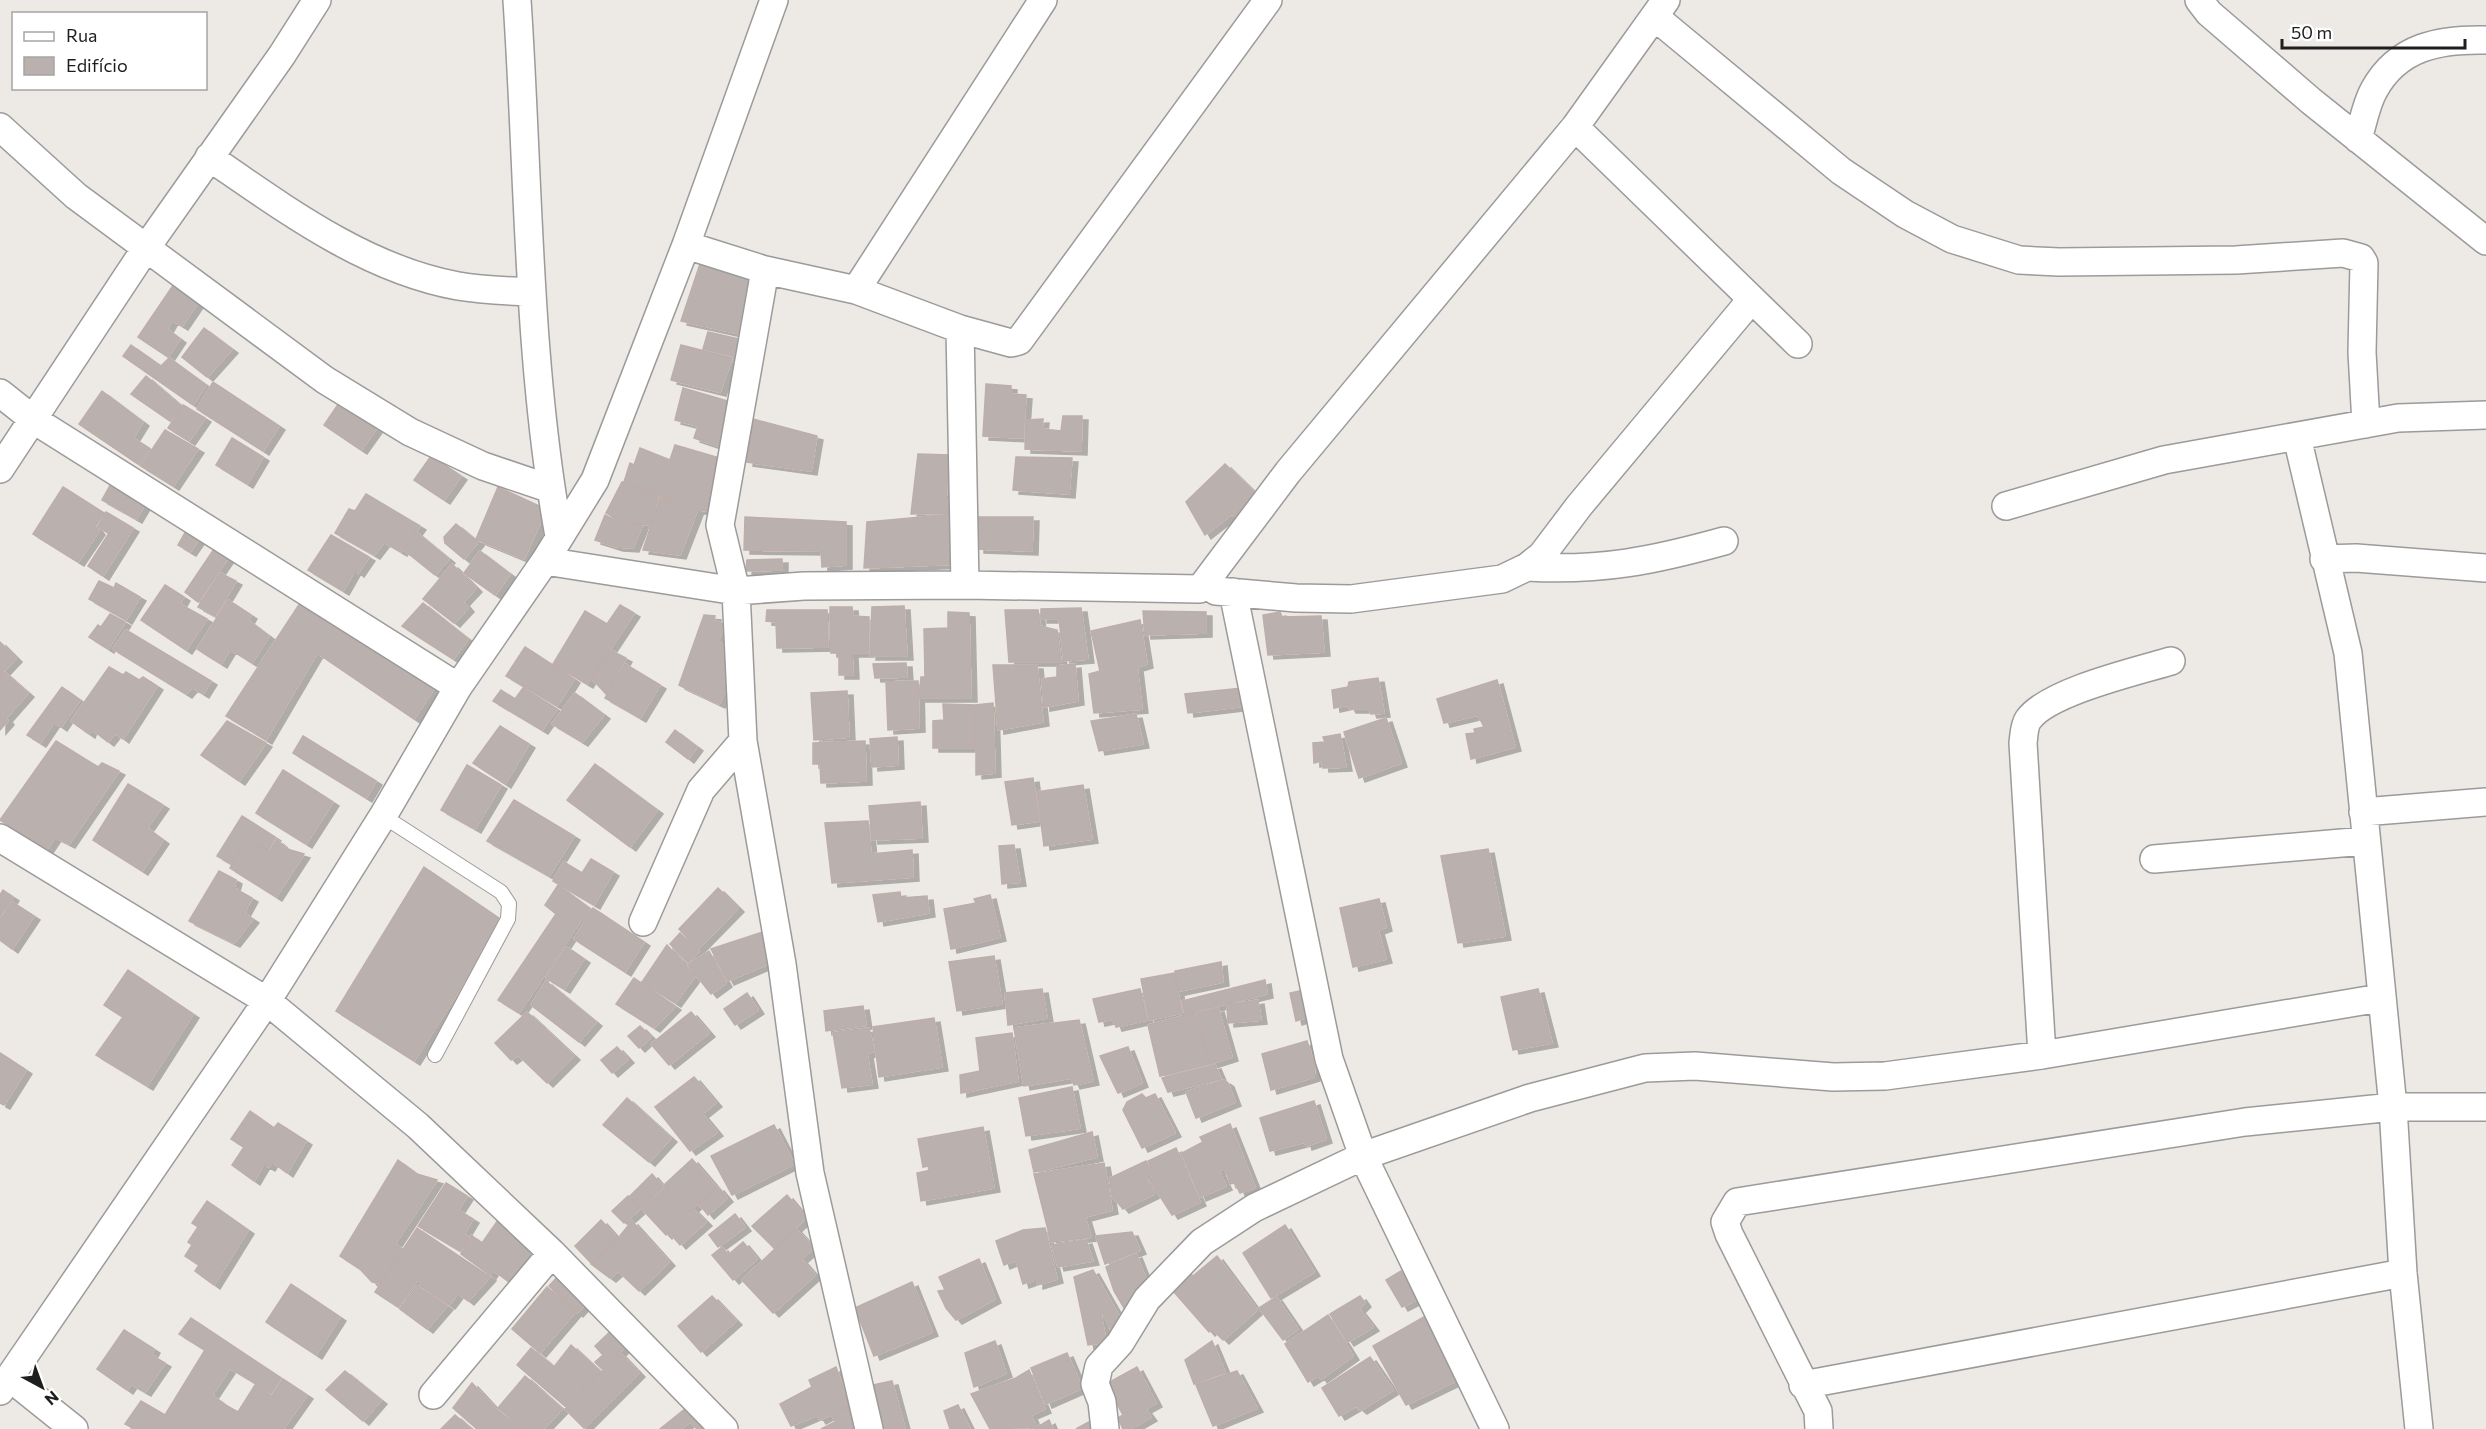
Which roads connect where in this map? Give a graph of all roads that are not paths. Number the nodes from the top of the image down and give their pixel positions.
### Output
1 (317, 0) edge
2 (517, 0) edge
3 (774, 0) edge
4 (1043, 0) edge
5 (1269, 0) edge
6 (2199, 0) edge
7 (1661, 9) edge
8 (2486, 40) edge
9 (0, 127) edge
10 (1575, 127) junction
11 (2358, 139) junction
12 (209, 157) junction
13 (2486, 241) edge
14 (686, 245) junction
15 (146, 248) junction
16 (765, 270) junction
17 (856, 290) junction
18 (531, 292) junction
19 (1751, 300) junction
20 (960, 329) junction
21 (1798, 344) dead end
22 (0, 393) edge
23 (2486, 415) edge
24 (34, 420) junction
25 (2366, 424) junction
26 (2297, 437) junction
27 (0, 470) edge
28 (551, 489) junction
29 (2006, 506) dead end
30 (560, 536) junction
31 (1724, 541) dead end
32 (2324, 559) junction
33 (545, 561) junction
34 (1527, 567) junction
35 (2486, 568) edge
36 (965, 585) junction
37 (1200, 589) junction
38 (736, 591) junction
39 (1233, 592) junction
40 (2171, 661) dead end
41 (458, 687) junction
42 (743, 741) junction
43 (2486, 802) edge
44 (2363, 812) junction
45 (383, 816) junction
46 (0, 837) edge
47 (2365, 841) junction
48 (2154, 859) dead end
49 (643, 922) dead end
50 (2380, 998) junction
51 (267, 1001) junction
52 (435, 1055) dead end
53 (2042, 1055) junction
54 (2393, 1107) junction
55 (2486, 1107) edge
56 (1363, 1156) junction
57 (552, 1253) junction
58 (2403, 1274) junction
59 (4, 1384) edge
60 (1803, 1385) junction
61 (433, 1395) dead end
62 (74, 1429) edge
63 (724, 1429) edge
64 (869, 1429) edge
65 (1105, 1429) edge
66 (1495, 1429) edge
67 (1819, 1429) edge
68 (2419, 1429) edge

1 - 12 street
2 - 18 street
3 - 14 street
4 - 17 street
5 - 20 street
6 - 11 street
7 - 10 street
7 - 25 street
8 - 11 street
9 - 15 street
10 - 19 street
10 - 37 street
11 - 13 street
12 - 15 street
12 - 18 street
14 - 16 street
14 - 30 street
15 - 24 street
15 - 28 street
16 - 17 street
16 - 38 street
17 - 20 street
18 - 28 street
19 - 21 street
19 - 34 street
20 - 36 street
22 - 24 street
23 - 25 street
24 - 27 street
24 - 41 street
25 - 26 street
26 - 29 street
26 - 32 street
28 - 30 street
30 - 33 street
31 - 34 street
32 - 35 street
32 - 44 street
33 - 38 street
33 - 41 street
34 - 39 street
36 - 37 street
36 - 38 street
37 - 39 street
38 - 42 street
39 - 56 street
40 - 53 street
41 - 45 street
42 - 49 street
42 - 64 street
43 - 44 street
44 - 47 street
45 - 51 street
45 - 52 lane
46 - 51 street
47 - 48 street
47 - 50 street
50 - 53 street
50 - 54 street
51 - 57 street
51 - 59 street
53 - 56 street
54 - 55 street
54 - 58 street
54 - 60 street
56 - 65 street
56 - 66 street
57 - 61 street
57 - 63 street
58 - 60 street
58 - 68 street
59 - 62 street
60 - 67 street

